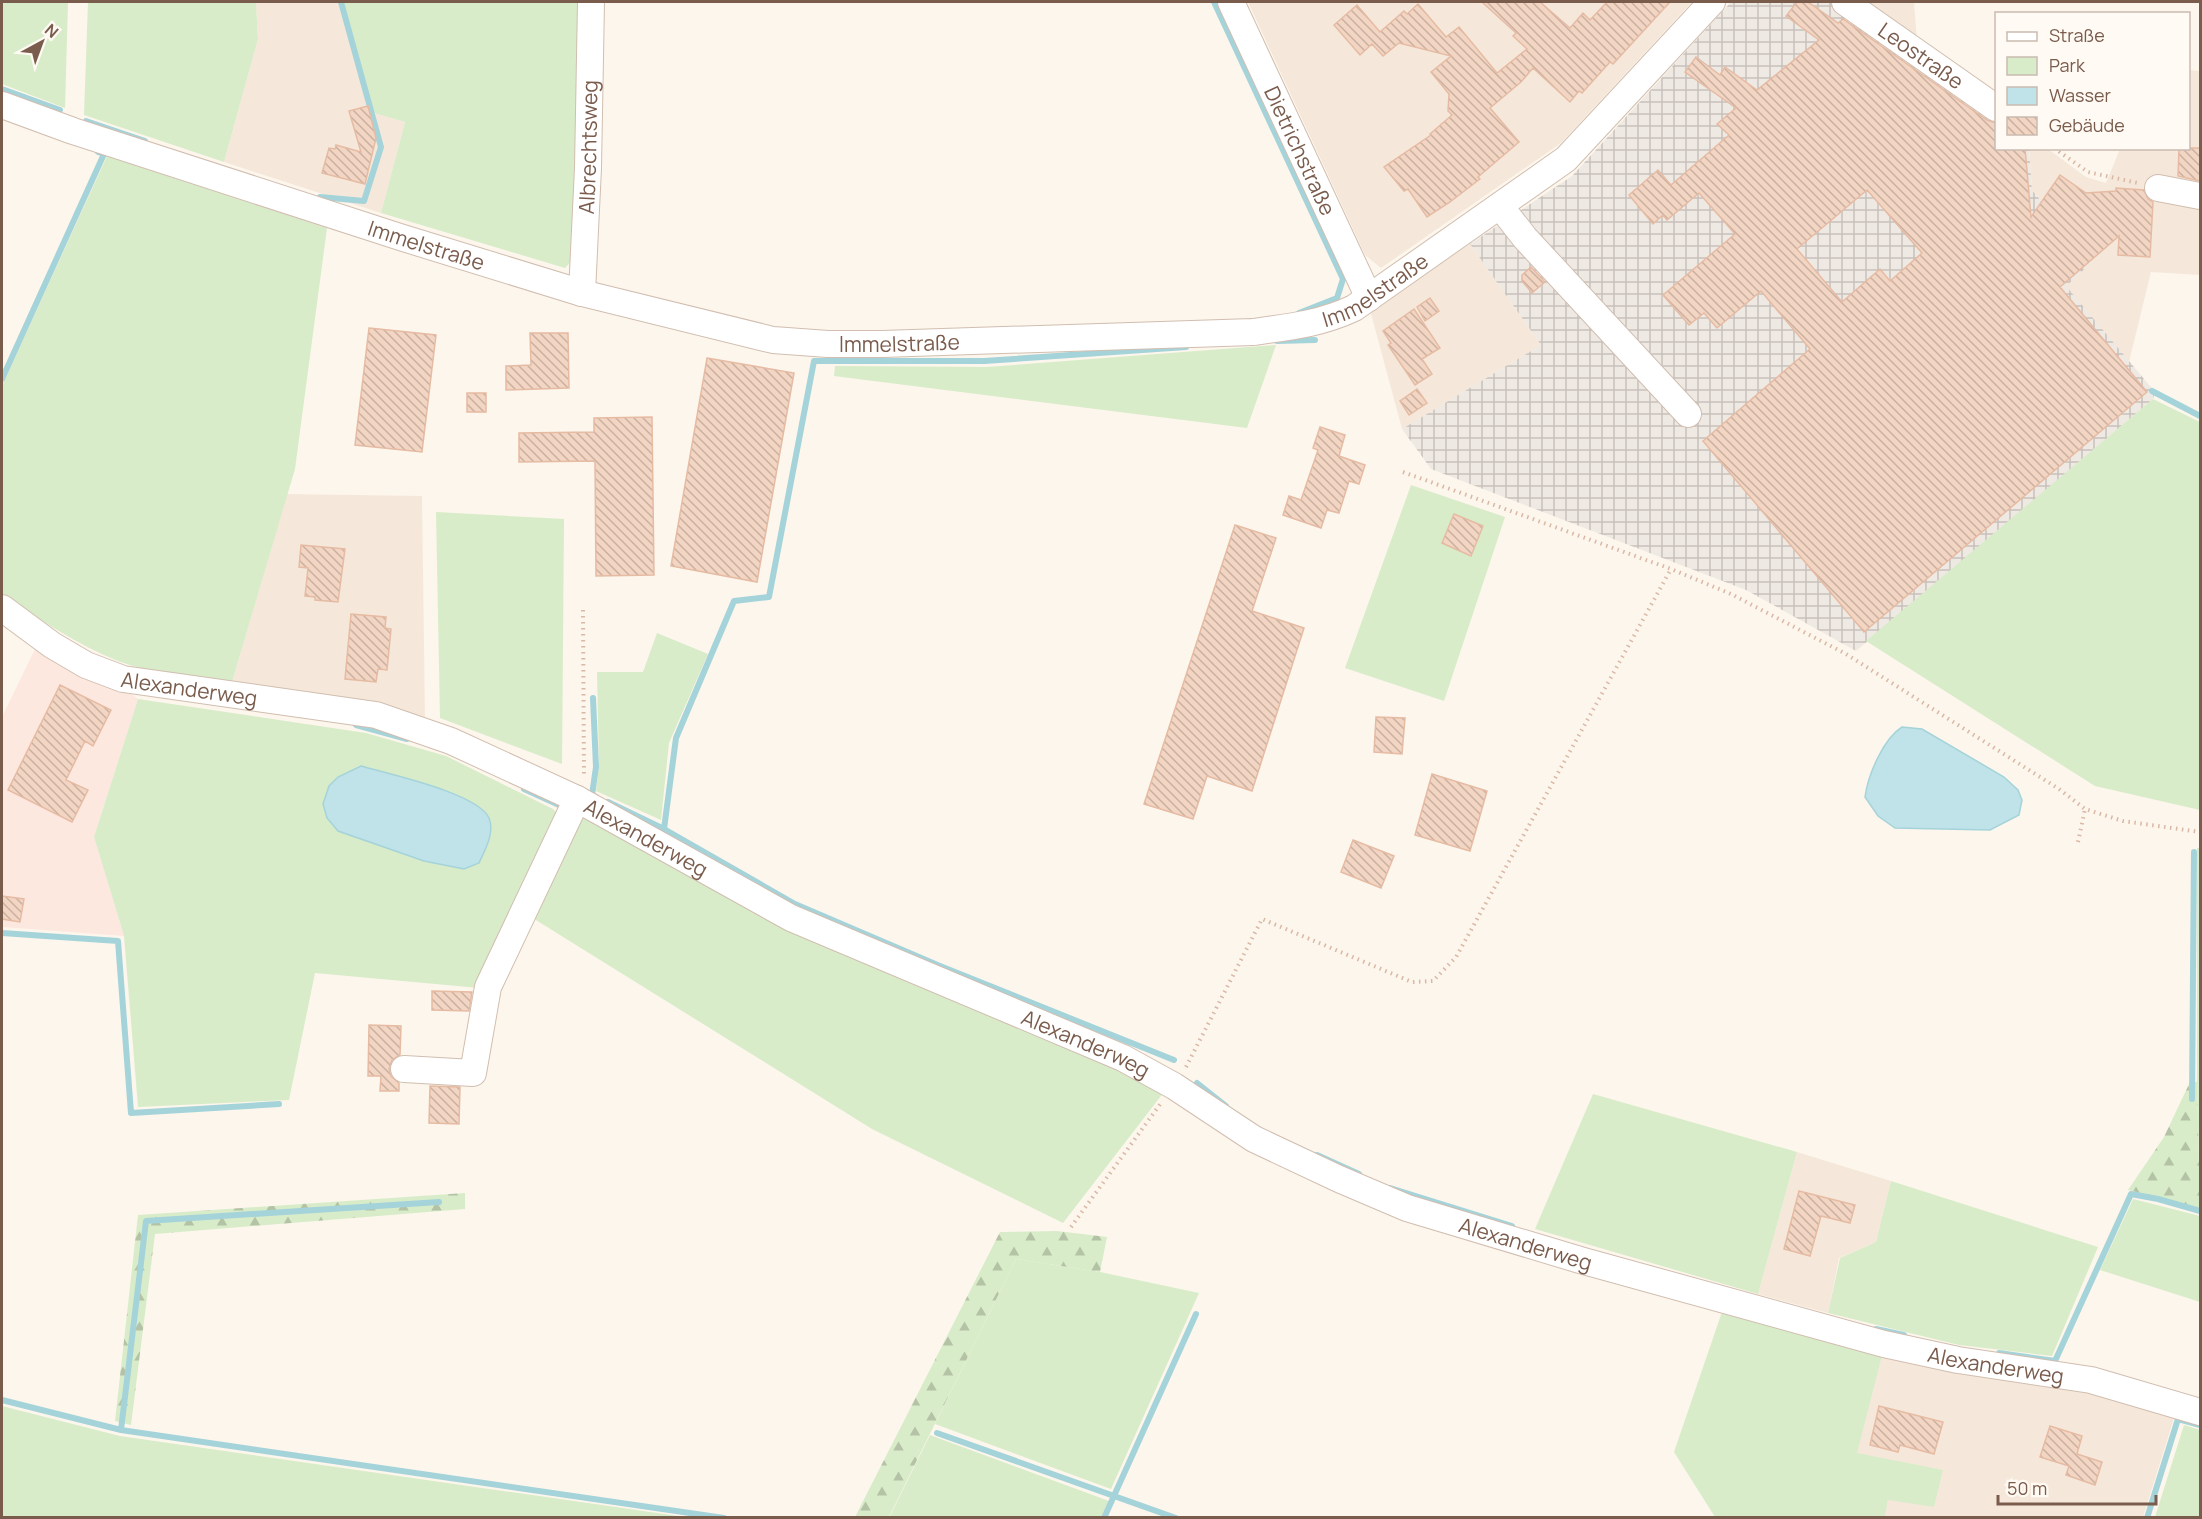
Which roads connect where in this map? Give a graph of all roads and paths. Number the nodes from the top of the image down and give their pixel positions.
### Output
1 (591, 2) edge
2 (1232, 2) edge
3 (1712, 2) edge
4 (1845, 2) edge
5 (2, 105) edge
6 (1995, 107) edge
7 (2057, 150) edge
8 (2158, 188) joint
9 (2200, 196) edge
10 (1500, 206) junction
11 (582, 293) junction
12 (1369, 298) junction
13 (1688, 414) dead end
14 (1403, 471) dead end
15 (1671, 569) junction
16 (2, 608) edge
17 (583, 610) dead end
18 (577, 799) junction
19 (2085, 809) junction
20 (2200, 832) edge
21 (2078, 842) dead end
22 (404, 1069) dead end
23 (1174, 1086) junction
24 (1071, 1227) dead end
25 (2200, 1412) edge

1 - 11 street, Albrechtsweg
2 - 12 street, Dietrichstraße
3 - 10 street, Immelstraße
4 - 6 street, Leostraße
5 - 11 street, Immelstraße
7 - 8 path
8 - 9 street
10 - 12 street, Immelstraße
10 - 13 street
11 - 12 street, Immelstraße
14 - 15 path
15 - 19 path
15 - 23 path
16 - 18 street, Alexanderweg
17 - 18 path
18 - 22 street
18 - 23 street, Alexanderweg
19 - 20 path
19 - 21 path
23 - 24 path
23 - 25 street, Alexanderweg

